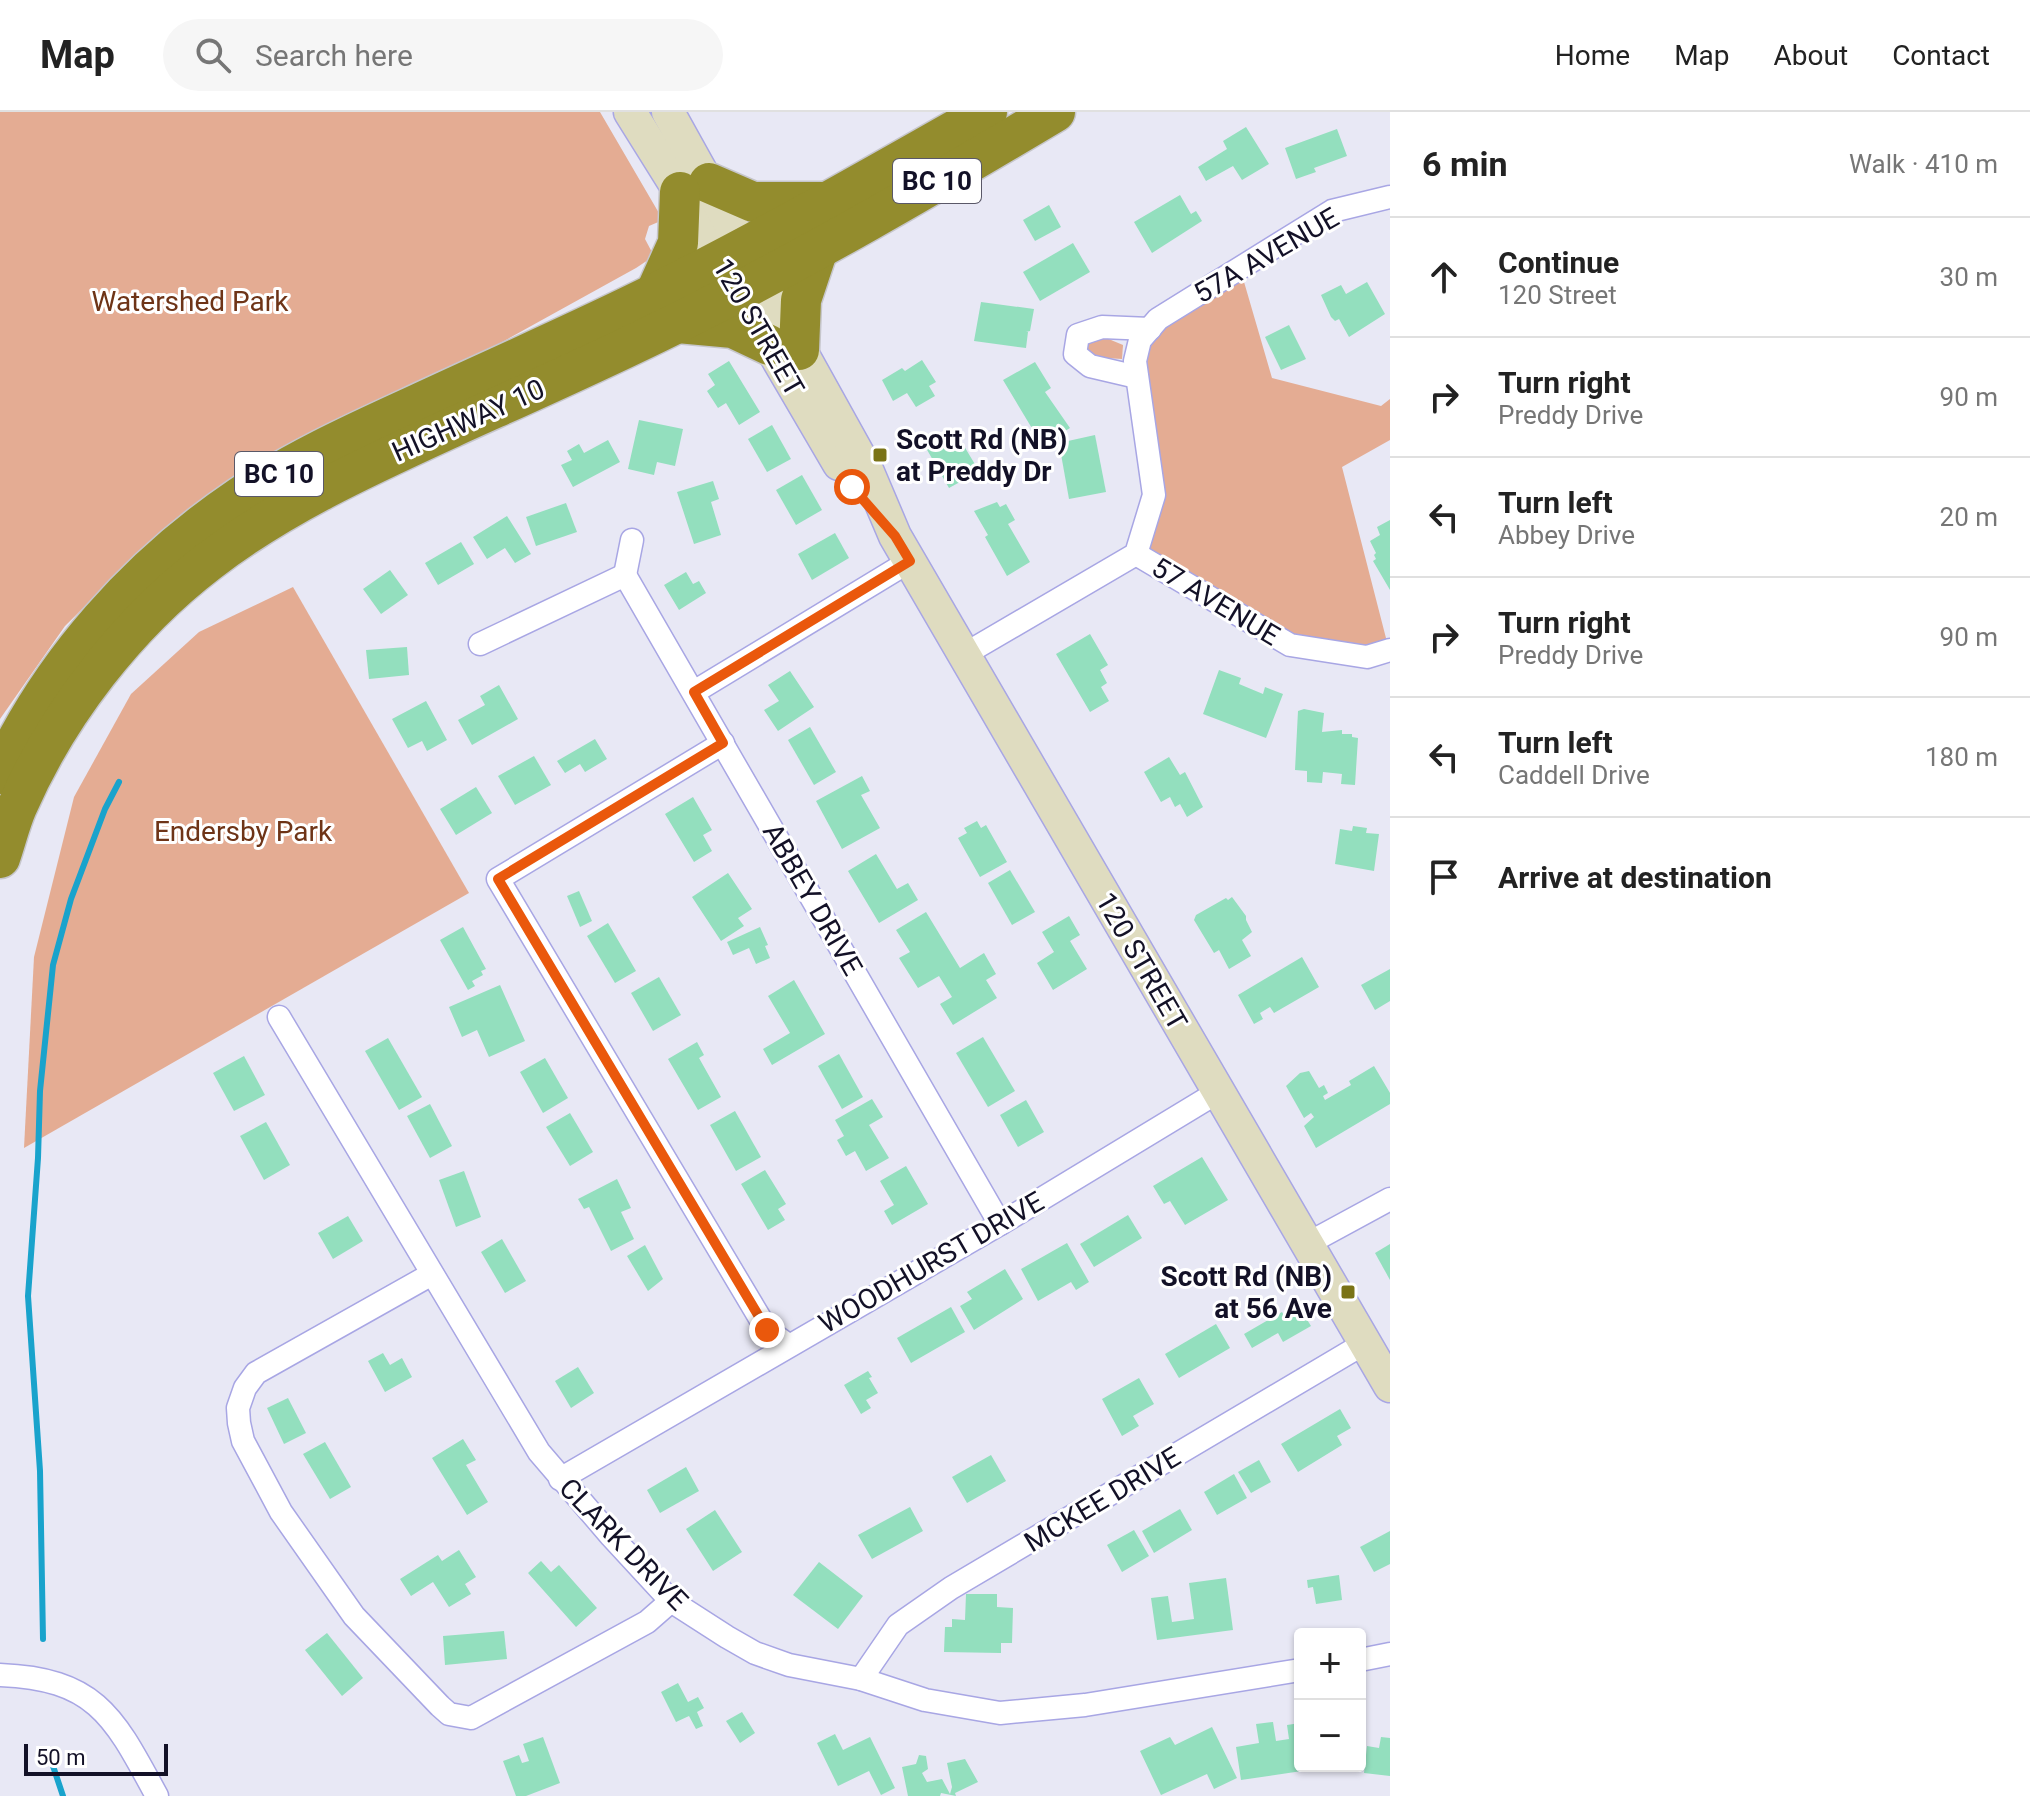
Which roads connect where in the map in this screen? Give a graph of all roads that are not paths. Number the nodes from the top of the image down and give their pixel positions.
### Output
1 (630, 112) edge
2 (668, 112) edge
3 (987, 112) edge
4 (1055, 112) edge
5 (695, 188) junction
6 (1390, 197) edge
7 (828, 202) junction
8 (818, 249) junction
9 (740, 269) junction
10 (666, 308) junction
11 (1150, 329) junction
12 (784, 347) junction
13 (1137, 377) junction
14 (632, 540) dead end
15 (902, 548) junction
16 (1136, 554) junction
17 (625, 575) junction
18 (480, 644) dead end
19 (1390, 650) edge
20 (965, 654) junction
21 (694, 692) junction
22 (723, 743) junction
23 (0, 774) edge
24 (0, 858) edge
25 (279, 1017) dead end
26 (1218, 1092) junction
27 (1390, 1199) edge
28 (1000, 1224) junction
29 (1307, 1244) junction
30 (432, 1274) junction
31 (1365, 1343) junction
32 (788, 1345) junction
33 (1390, 1386) edge
34 (560, 1479) junction
35 (671, 1601) junction
36 (1390, 1654) edge
37 (1366, 1659) edge
38 (1294, 1671) edge
39 (0, 1675) edge
40 (861, 1679) junction
41 (157, 1796) edge

1 - 5 street, 120 STREET
2 - 5 street, 120 STREET
3 - 7 highway, HIGHWAY 10 / BC 10
4 - 8 highway, HIGHWAY 10 / BC 10
5 - 7 highway
5 - 9 street, 120 STREET
5 - 10 highway
6 - 11 street, 57A AVENUE
7 - 9 highway, HIGHWAY 10 / BC 10
8 - 9 highway, HIGHWAY 10 / BC 10
8 - 12 highway
9 - 10 highway, HIGHWAY 10 / BC 10
9 - 12 street, 120 STREET
10 - 12 highway
10 - 23 highway, HIGHWAY 10 / BC 10
10 - 24 highway, HIGHWAY 10 / BC 10
11 - 13 street, 57A AVENUE
11 - 13 street
12 - 15 street, 120 STREET
13 - 16 street, 57A AVENUE
14 - 17 street
15 - 20 street, 120 STREET
15 - 21 street
16 - 19 street, 57 AVENUE
16 - 20 street
17 - 18 street
17 - 21 street, ABBEY DRIVE
20 - 26 street, 120 STREET
21 - 22 street, ABBEY DRIVE
22 - 28 street, ABBEY DRIVE
22 - 32 street
25 - 30 street, CLARK DRIVE
26 - 28 street, WOODHURST DRIVE
26 - 29 street, 120 STREET
27 - 29 street
28 - 32 street, WOODHURST DRIVE
29 - 31 street, 120 STREET
30 - 34 street, CLARK DRIVE
30 - 35 street
31 - 33 street, 120 STREET
31 - 40 street, MCKEE DRIVE
32 - 34 street, WOODHURST DRIVE
34 - 35 street, CLARK DRIVE
35 - 40 street, CLARK DRIVE
36 - 37 street
38 - 40 street, CLARK DRIVE
39 - 41 street

